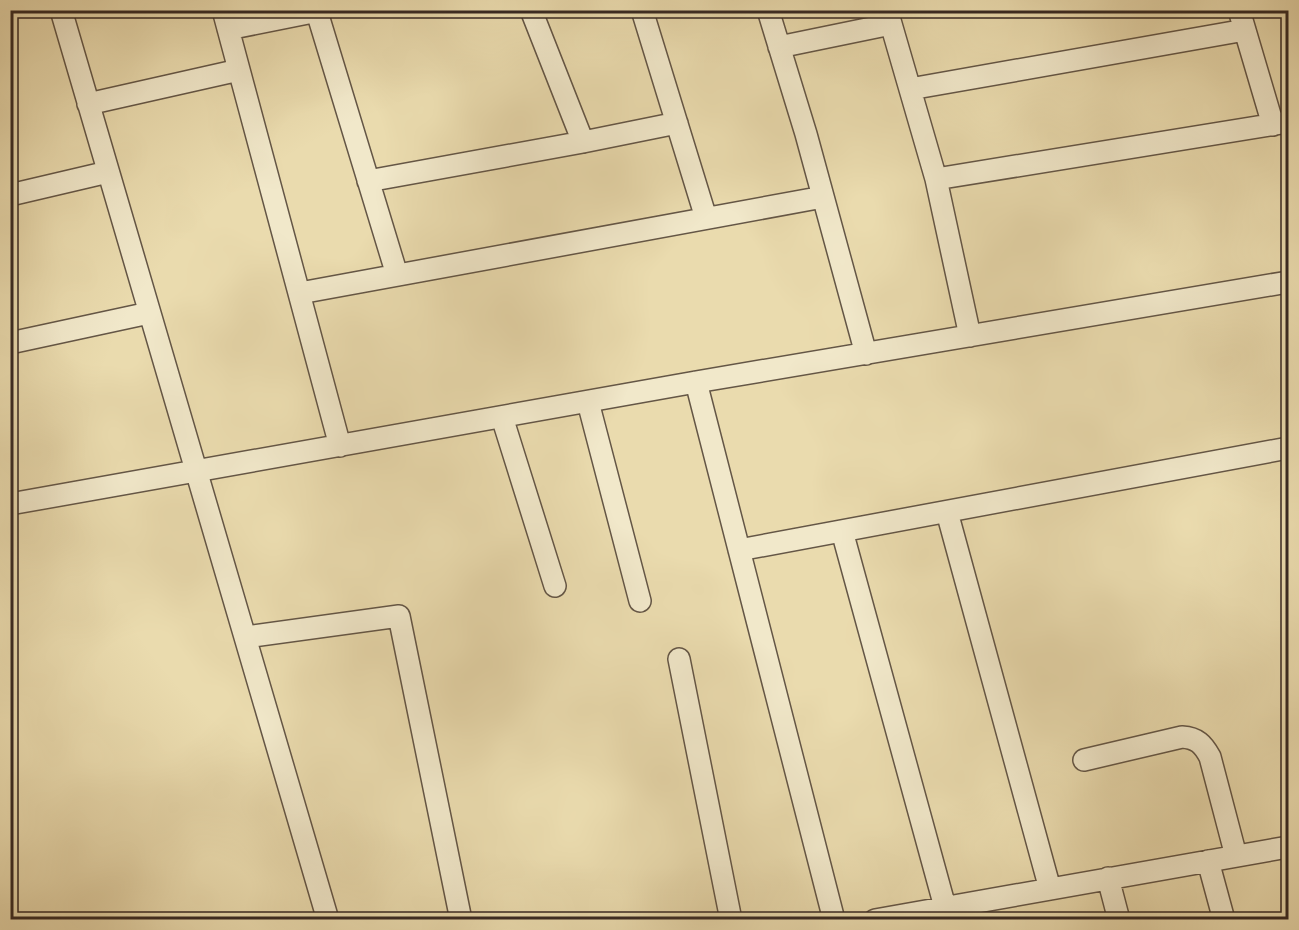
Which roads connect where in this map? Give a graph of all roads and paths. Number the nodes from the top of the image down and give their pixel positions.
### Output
1 (61, 10) edge
2 (531, 10) edge
3 (642, 10) edge
4 (768, 10) edge
5 (320, 11) edge
6 (889, 17) edge
7 (225, 20) edge
8 (1242, 20) edge
9 (779, 47) junction
10 (239, 70) junction
11 (910, 89) junction
12 (88, 104) junction
13 (676, 123) junction
14 (1281, 124) edge
15 (583, 142) junction
16 (108, 172) junction
17 (936, 179) junction
18 (368, 180) junction
19 (10, 195) edge
20 (823, 197) junction
21 (706, 218) junction
22 (397, 275) junction
23 (1288, 282) edge
24 (300, 293) junction
25 (148, 313) junction
26 (970, 336) junction
27 (10, 342) edge
28 (866, 354) junction
29 (696, 382) junction
30 (588, 402) junction
31 (502, 417) junction
32 (340, 446) junction
33 (1288, 448) edge
34 (195, 471) junction
35 (10, 504) edge
36 (947, 512) junction
37 (842, 531) junction
38 (739, 550) junction
39 (555, 586) dead end
40 (640, 601) dead end
41 (246, 637) junction
42 (679, 659) dead end
43 (1084, 760) dead end
44 (1288, 847) edge
45 (1236, 856) junction
46 (1208, 861) junction
47 (1108, 878) junction
48 (1050, 889) junction
49 (945, 907) junction
50 (328, 920) edge
51 (461, 920) edge
52 (731, 920) edge
53 (834, 920) edge
54 (874, 920) edge
55 (1119, 920) edge
56 (1224, 920) edge

1 - 12 street
2 - 15 street
3 - 13 street
4 - 9 street
5 - 7 street
5 - 18 street
6 - 9 street
6 - 11 street
7 - 10 street
8 - 11 street
8 - 14 street
9 - 20 street
10 - 12 street
10 - 24 street
11 - 17 street
12 - 16 street
13 - 15 street
13 - 21 street
14 - 17 street
15 - 18 street
16 - 19 street
16 - 25 street
17 - 26 street
18 - 22 street
20 - 21 street
20 - 28 street
21 - 22 street
22 - 24 street
23 - 26 street
24 - 32 street
25 - 27 street
25 - 34 street
26 - 28 street
28 - 29 street
29 - 30 street
29 - 38 street
30 - 31 street
30 - 40 street
31 - 32 street
31 - 39 street
32 - 34 street
33 - 36 street
34 - 35 street
34 - 41 street
36 - 37 street
36 - 48 street
37 - 38 street
37 - 49 street
38 - 53 street
41 - 50 street
41 - 51 street
42 - 52 street
43 - 45 street
44 - 45 street
45 - 46 street
46 - 47 street
46 - 56 street
47 - 48 street
47 - 55 street
48 - 49 street
49 - 54 street

